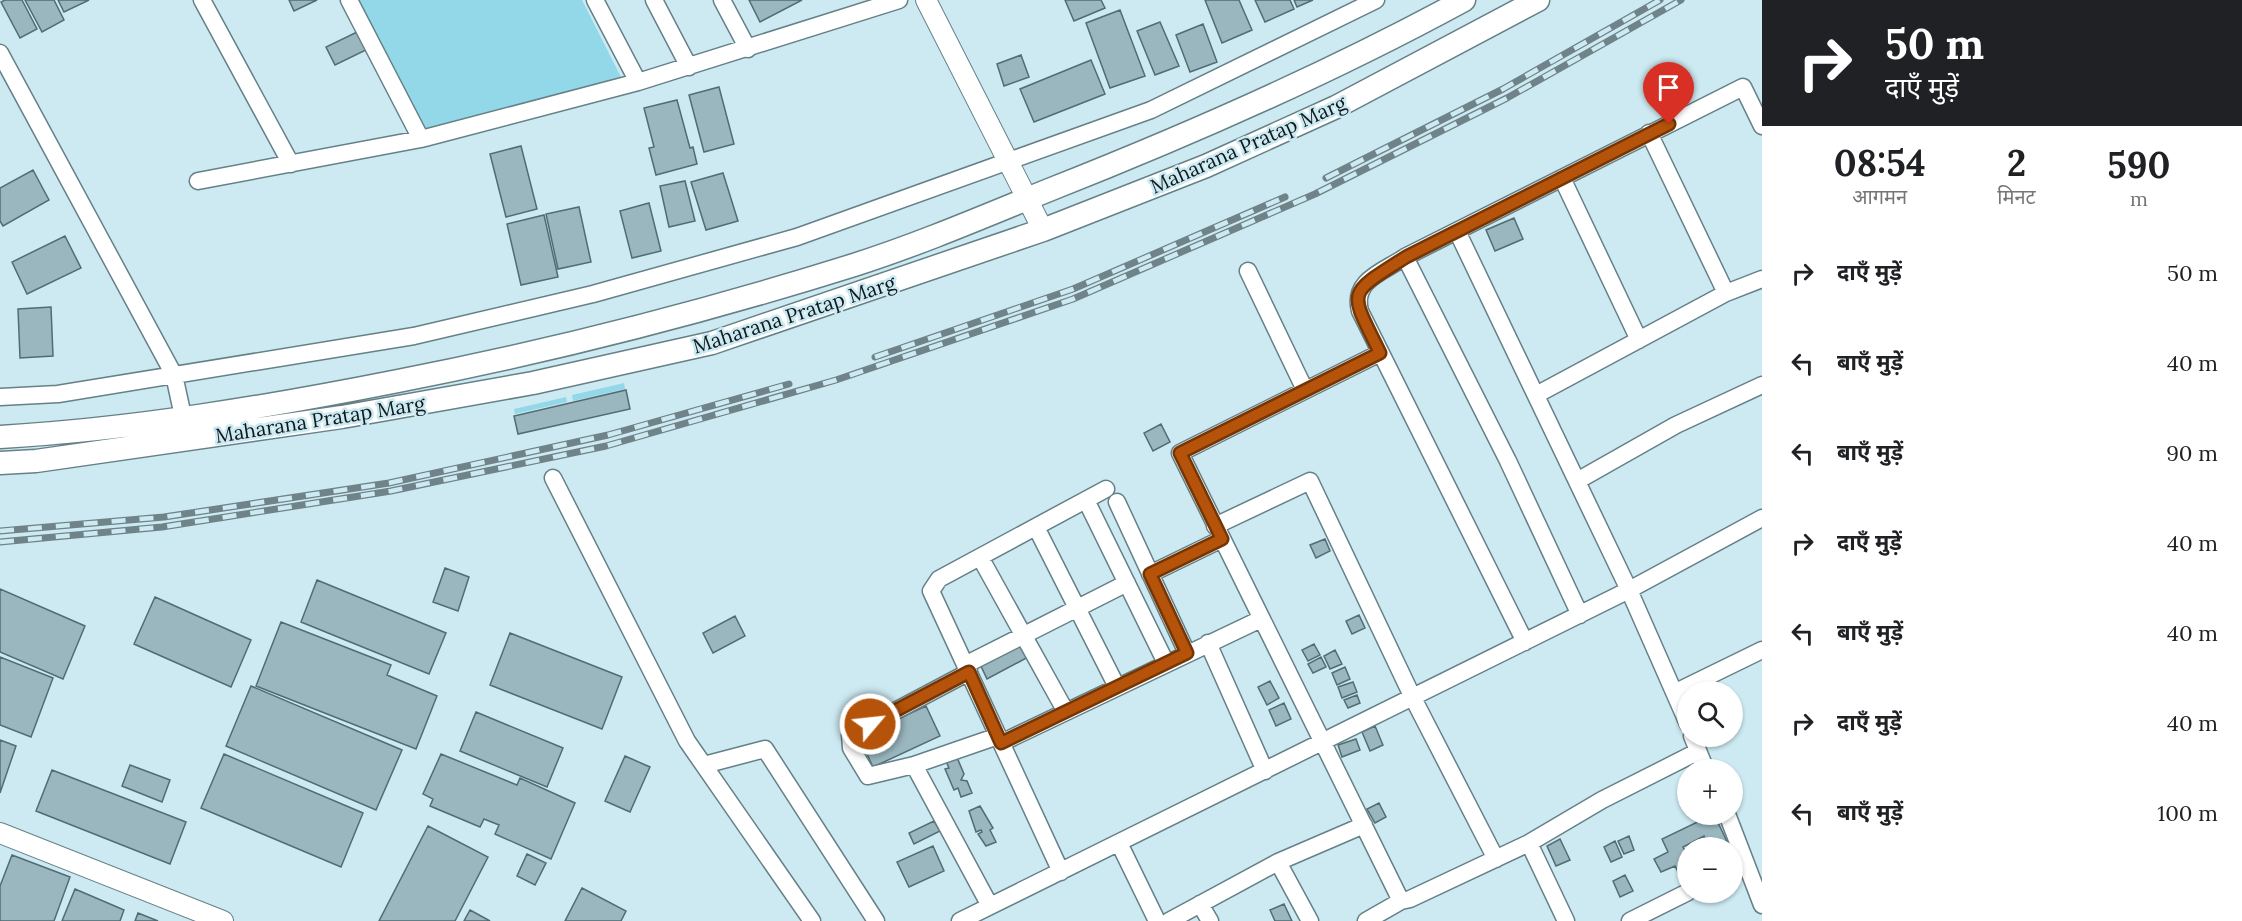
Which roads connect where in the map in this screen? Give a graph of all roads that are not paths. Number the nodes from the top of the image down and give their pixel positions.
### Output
1 (202, 0) edge
2 (349, 0) edge
3 (596, 0) edge
4 (654, 0) edge
5 (722, 0) edge
6 (899, 0) edge
7 (926, 0) edge
8 (1376, 0) edge
9 (1464, 0) edge
10 (1538, 0) edge
11 (748, 49) junction
12 (0, 53) edge
13 (689, 67) junction
14 (638, 82) junction
15 (1762, 126) edge
16 (1649, 134) junction
17 (421, 139) junction
18 (1008, 160) junction
19 (291, 164) junction
20 (1562, 178) junction
21 (198, 180) dead end
22 (1029, 199) junction
23 (1043, 230) junction
24 (1457, 231) junction
25 (1406, 257) junction
26 (1248, 271) dead end
27 (1762, 279) edge
28 (1726, 293) junction
29 (1639, 340) junction
30 (1380, 353) junction
31 (174, 375) junction
32 (1762, 385) edge
33 (1305, 390) junction
34 (1536, 395) junction
35 (0, 397) edge
36 (186, 429) junction
37 (0, 436) edge
38 (0, 463) edge
39 (553, 478) dead end
40 (1577, 481) junction
41 (1106, 489) dead end
42 (1086, 500) junction
43 (1117, 502) dead end
44 (1762, 518) edge
45 (1036, 526) junction
46 (1219, 532) junction
47 (980, 557) junction
48 (1150, 574) junction
49 (1127, 584) junction
50 (1629, 590) junction
51 (1077, 608) junction
52 (1580, 615) junction
53 (1261, 619) junction
54 (1024, 636) junction
55 (1525, 642) junction
56 (1208, 643) junction
57 (1762, 650) edge
58 (1187, 653) junction
59 (1166, 663) junction
60 (967, 668) junction
61 (1117, 687) junction
62 (1676, 692) joint
63 (1413, 698) junction
64 (1066, 712) junction
65 (1000, 740) junction
66 (1321, 743) junction
67 (1689, 747) edge
68 (704, 765) junction
69 (914, 765) junction
70 (1265, 771) junction
71 (1364, 825) junction
72 (0, 833) edge
73 (1119, 843) junction
74 (1529, 843) junction
75 (1496, 859) junction
76 (1278, 862) junction
77 (1743, 871) edge
78 (1061, 872) junction
79 (1677, 897) edge
80 (1401, 901) junction
81 (1200, 904) junction
82 (1762, 905) edge
83 (990, 906) junction
84 (223, 921) edge
85 (812, 921) edge
86 (876, 921) edge
87 (960, 921) edge
88 (1157, 921) edge
89 (1169, 921) edge
90 (1210, 921) edge
91 (1310, 921) edge
92 (1366, 921) edge
93 (1566, 921) edge
94 (1629, 921) edge

1 - 19 street
2 - 17 street
3 - 14 street
4 - 13 street
5 - 11 street
6 - 11 street
7 - 18 street
8 - 18 street
9 - 22 main road, Maharana Pratap Marg
10 - 23 main road, Maharana Pratap Marg
11 - 13 street
12 - 31 street
13 - 14 street
14 - 17 street
15 - 16 street
16 - 20 street
16 - 28 street
17 - 19 street
18 - 22 street
18 - 31 street
19 - 21 street
20 - 24 street
20 - 29 street
22 - 23 street
22 - 36 main road, Maharana Pratap Marg
23 - 36 main road, Maharana Pratap Marg
24 - 25 street
24 - 34 street
25 - 30 street
25 - 52 street
26 - 33 street
27 - 28 street
28 - 29 street
29 - 34 street
30 - 33 street
30 - 55 street
31 - 35 street
31 - 36 street
32 - 40 street
33 - 46 street
34 - 40 street
36 - 37 main road, Maharana Pratap Marg
36 - 38 main road, Maharana Pratap Marg
39 - 68 street
40 - 50 street
41 - 42 street
42 - 45 street
42 - 49 street
43 - 48 street
44 - 50 street
45 - 47 street
45 - 51 street
46 - 48 street
46 - 53 street
46 - 63 street
47 - 54 street
47 - 60 street
48 - 58 street
49 - 51 street
49 - 59 street
50 - 52 street
50 - 62 street
51 - 54 street
51 - 61 street
52 - 55 street
53 - 56 street
53 - 66 street
54 - 60 street
54 - 64 street
55 - 63 street
56 - 58 street
56 - 70 street
57 - 62 street
58 - 59 street
59 - 61 street
60 - 65 street
60 - 69 street
61 - 64 street
63 - 66 street
63 - 75 street
64 - 65 street
65 - 69 street
65 - 78 street
66 - 70 street
66 - 71 street
67 - 74 street
68 - 85 street
68 - 86 street
69 - 83 street
70 - 73 street
71 - 76 street
71 - 80 street
72 - 84 street
73 - 78 street
73 - 88 street
74 - 75 street
74 - 93 street
75 - 80 street
76 - 81 street
76 - 91 street
77 - 82 street
78 - 83 street
79 - 94 street
80 - 92 street
81 - 89 street
81 - 90 street
83 - 87 street

